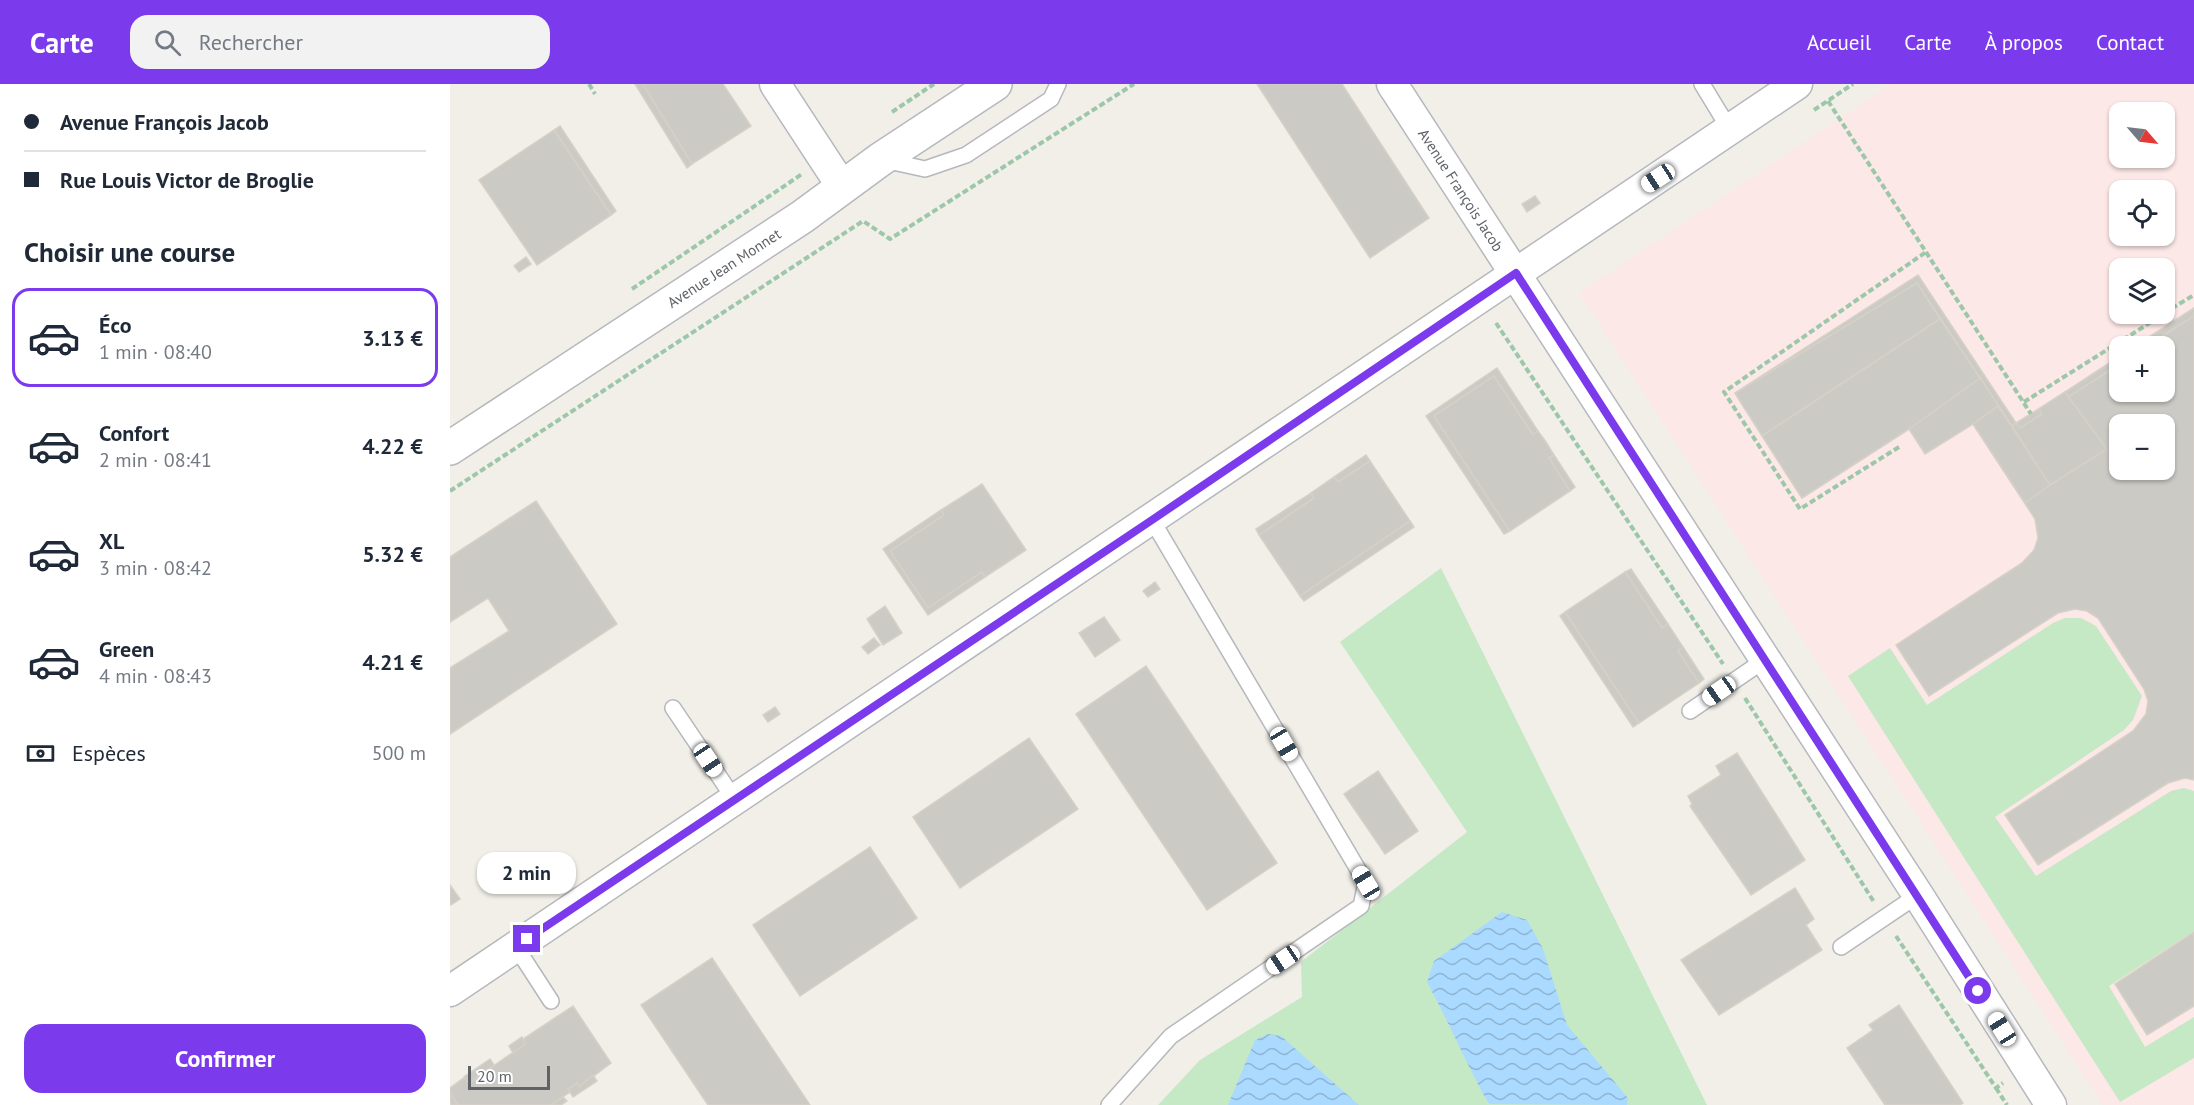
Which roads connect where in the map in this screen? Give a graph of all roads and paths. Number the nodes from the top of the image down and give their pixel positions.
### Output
1 (589, 84) edge
2 (775, 84) edge
3 (934, 84) edge
4 (995, 84) edge
5 (1058, 84) edge
6 (1134, 84) edge
7 (1392, 84) edge
8 (1702, 84) edge
9 (1797, 84) edge
10 (595, 94) dead end
11 (1828, 101) dead end
12 (888, 115) dead end
13 (1730, 130) junction
14 (823, 159) junction
15 (881, 159) junction
16 (843, 188) junction
17 (1926, 252) junction
18 (1516, 273) junction
19 (628, 292) dead end
20 (2194, 295) edge
21 (2175, 306) edge
22 (1496, 323) dead end
23 (2147, 324) edge
24 (2024, 402) junction
25 (2031, 414) dead end
26 (1899, 447) dead end
27 (450, 448) edge
28 (450, 491) edge
29 (1152, 520) junction
30 (1766, 659) junction
31 (1734, 681) junction
32 (673, 708) dead end
33 (1690, 711) dead end
34 (735, 800) junction
35 (1918, 895) junction
36 (1884, 918) junction
37 (516, 947) junction
38 (1841, 947) dead end
39 (450, 991) edge
40 (551, 1001) dead end
41 (2026, 1068) junction
42 (1996, 1088) junction
43 (1109, 1105) edge
44 (2007, 1105) edge
45 (2051, 1105) edge

1 - 10 path
2 - 14 street
3 - 12 path
4 - 15 street, Avenue Jean Monnet
5 - 15 lane
6 - 28 path
7 - 18 street, Avenue François Jacob
8 - 13 lane
9 - 13 street
11 - 17 path
13 - 18 street
14 - 16 street
14 - 19 path
15 - 16 street, Avenue Jean Monnet
16 - 27 street, Avenue Jean Monnet
17 - 24 path
17 - 26 path
18 - 29 street
18 - 30 street, Avenue François Jacob
20 - 21 path
22 - 31 path
23 - 24 path
24 - 25 path
29 - 34 street
29 - 43 lane
30 - 31 lane
30 - 35 street, Avenue François Jacob
31 - 33 lane
31 - 36 path
32 - 34 lane
34 - 37 street
35 - 36 lane
35 - 41 street, Avenue François Jacob
36 - 38 lane
36 - 42 path
37 - 39 street
37 - 40 lane
41 - 42 path
41 - 45 street, Avenue François Jacob
42 - 44 path

